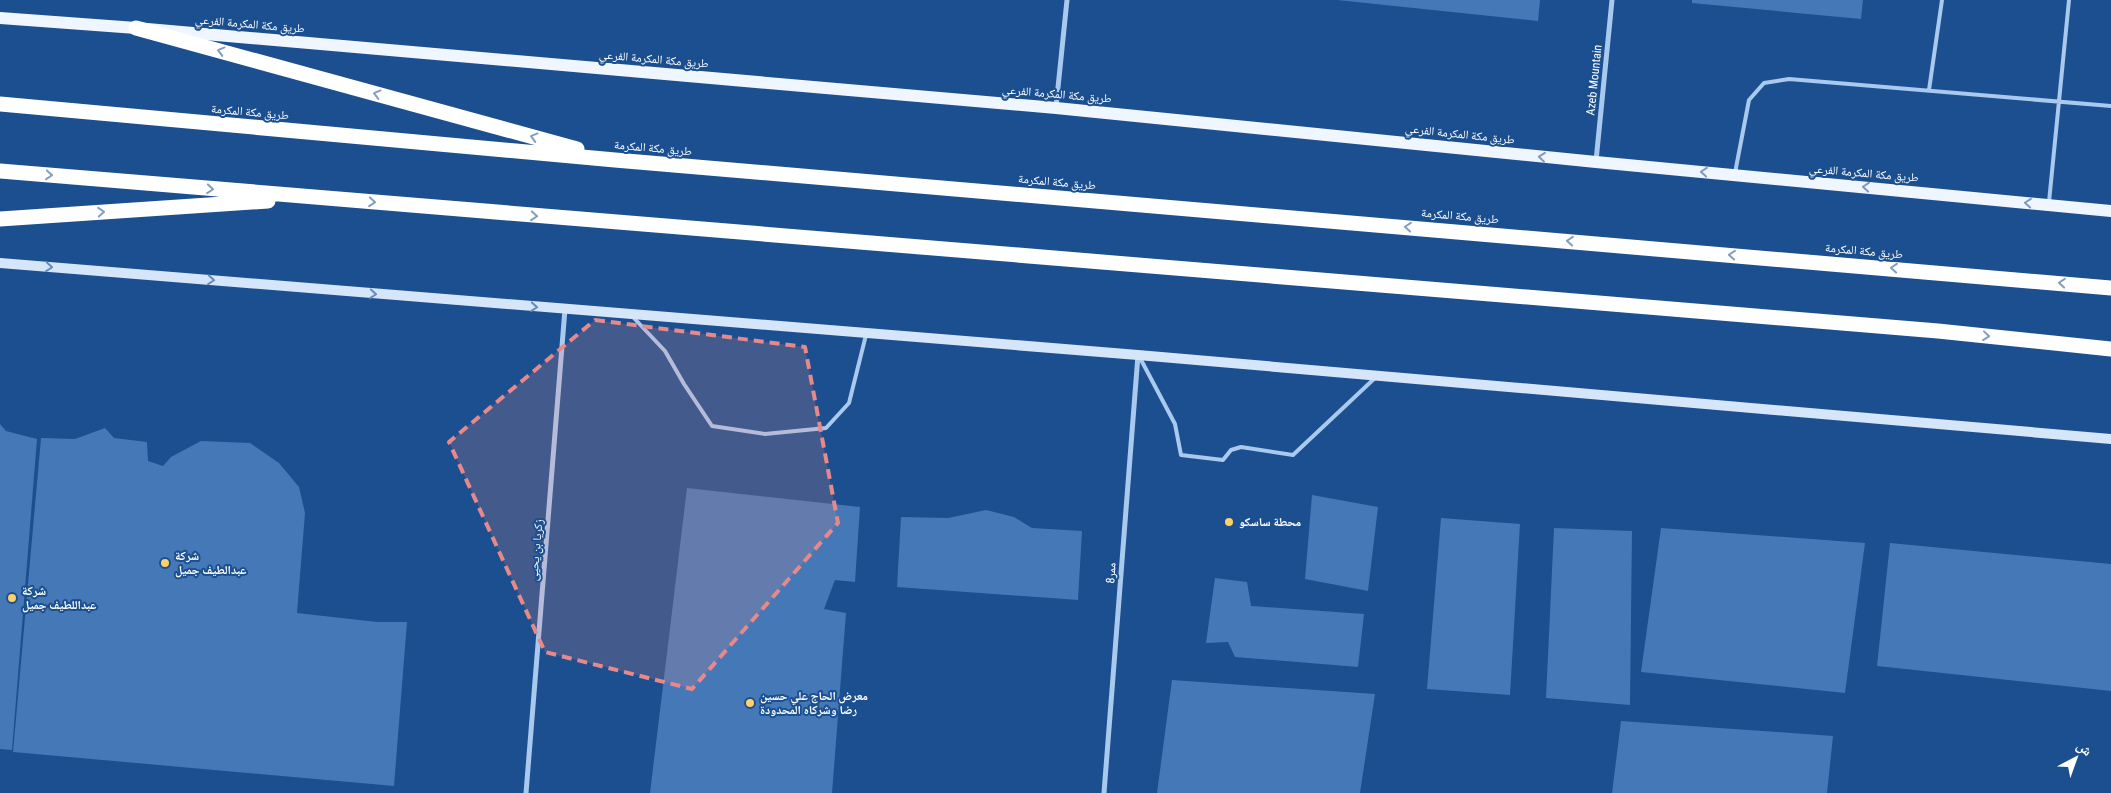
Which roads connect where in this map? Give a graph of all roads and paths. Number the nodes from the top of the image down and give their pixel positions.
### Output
1 (1067, 0) edge
2 (1612, 0) edge
3 (1942, 0) edge
4 (2069, 0) edge
5 (0, 18) edge
6 (136, 28) junction
7 (1929, 90) junction
8 (2059, 103) junction
9 (0, 104) edge
10 (2111, 106) edge
11 (1056, 108) junction
12 (615, 160) junction
13 (1596, 162) junction
14 (0, 171) edge
15 (1735, 175) junction
16 (317, 198) junction
17 (2049, 205) junction
18 (2111, 211) edge
19 (0, 219) edge
20 (0, 263) edge
21 (2111, 288) edge
22 (565, 309) junction
23 (630, 314) junction
24 (867, 333) junction
25 (2111, 349) edge
26 (1138, 355) junction
27 (1378, 376) junction
28 (2111, 439) edge
29 (526, 793) edge
30 (1104, 793) edge

1 - 11 street
2 - 13 street, Azeb Mountain
3 - 7 lane
4 - 8 lane
5 - 6 main road, طريق مكة المكرمة الفرعي
6 - 11 main road, طريق مكة المكرمة الفرعي
12 -> 6 highway
7 - 8 lane
7 - 15 lane
8 - 10 lane
8 - 17 lane
9 - 12 highway, طريق مكة المكرمة
13 -> 11 main road, طريق مكة المكرمة الفرعي
21 -> 12 highway, طريق مكة المكرمة
15 -> 13 main road, طريق مكة المكرمة الفرعي
14 -> 16 highway
17 -> 15 main road, طريق مكة المكرمة الفرعي
19 -> 16 highway
16 -> 25 highway
17 - 18 main road, طريق مكة المكرمة الفرعي
20 -> 22 main road
22 - 23 main road
22 - 29 street, زكريا بن يحيى
23 - 24 main road
23 - 24 lane
24 - 26 main road
26 - 27 main road
26 - 27 lane
26 - 30 street, ممر8
27 - 28 main road

